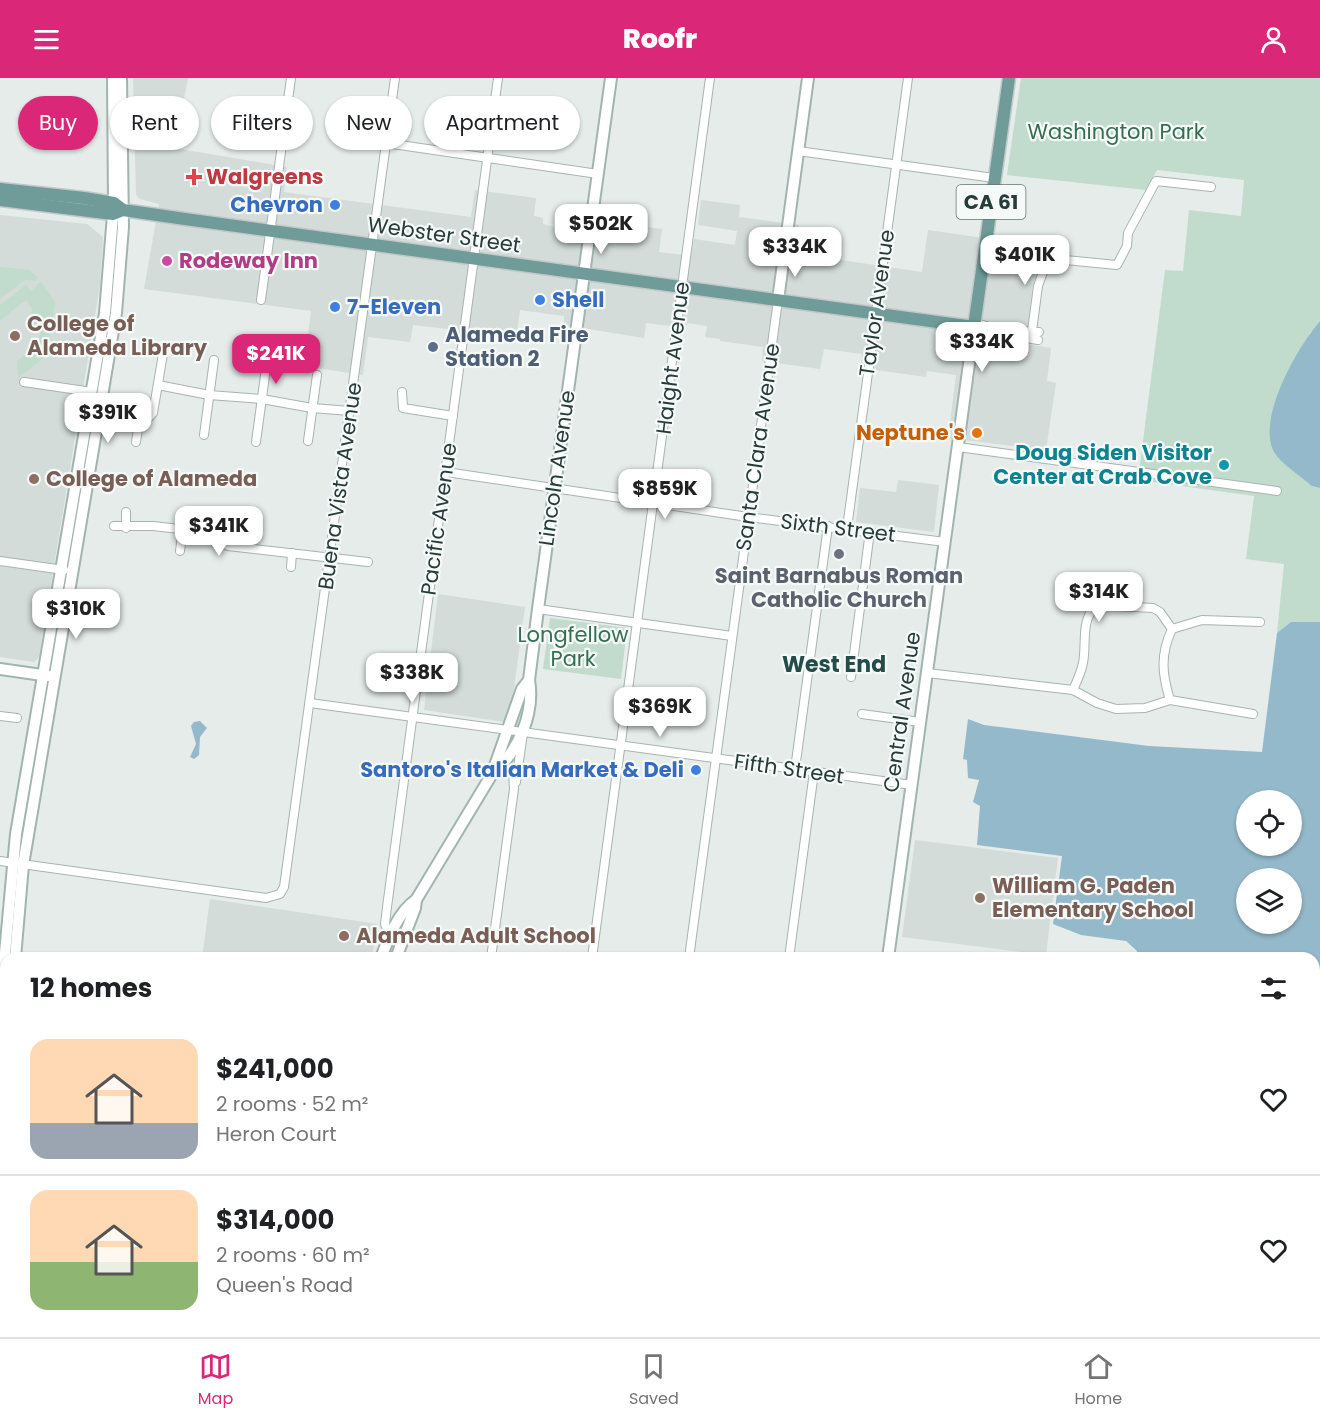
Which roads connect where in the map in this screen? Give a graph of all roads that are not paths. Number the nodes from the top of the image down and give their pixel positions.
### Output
1 (113, 78) edge
2 (121, 78) edge
3 (291, 78) edge
4 (395, 78) edge
5 (498, 78) edge
6 (611, 78) edge
7 (710, 78) edge
8 (808, 78) edge
9 (908, 78) edge
10 (1009, 78) edge
11 (393, 96) edge
12 (412, 147) edge
13 (385, 150) edge
14 (798, 151) junction
15 (488, 158) junction
16 (896, 165) junction
17 (597, 174) junction
18 (994, 178) junction
19 (1211, 187) dead end
20 (0, 189) edge
21 (0, 200) edge
22 (116, 209) junction
23 (271, 230) junction
24 (985, 243) junction
25 (373, 244) junction
26 (474, 259) junction
27 (1050, 259) junction
28 (583, 274) junction
29 (683, 287) junction
30 (261, 300) dead end
31 (778, 300) junction
32 (876, 314) junction
33 (974, 327) junction
34 (163, 354) dead end
35 (214, 360) dead end
36 (266, 368) dead end
37 (317, 375) dead end
38 (24, 382) dead end
39 (158, 385) junction
40 (92, 392) junction
41 (402, 392) dead end
42 (209, 395) junction
43 (262, 399) junction
44 (312, 408) junction
45 (350, 411) junction
46 (453, 416) junction
47 (204, 435) dead end
48 (308, 441) dead end
49 (136, 442) dead end
50 (256, 442) dead end
51 (958, 447) junction
52 (446, 472) junction
53 (554, 488) junction
54 (1277, 491) dead end
55 (654, 503) junction
56 (126, 512) dead end
57 (748, 517) junction
58 (114, 526) dead end
59 (828, 526) junction
60 (126, 528) junction
61 (847, 528) junction
62 (183, 530) junction
63 (870, 531) junction
64 (945, 542) junction
65 (180, 551) dead end
66 (292, 553) junction
67 (330, 557) junction
68 (0, 561) edge
69 (368, 562) dead end
70 (291, 567) dead end
71 (68, 570) junction
72 (538, 609) junction
73 (1260, 622) dead end
74 (638, 624) junction
75 (1172, 629) junction
76 (732, 636) junction
77 (0, 669) edge
78 (927, 673) junction
79 (50, 676) junction
80 (851, 676) dead end
81 (529, 680) junction
82 (1073, 690) junction
83 (521, 698) junction
84 (1170, 700) junction
85 (310, 703) junction
86 (862, 714) dead end
87 (1253, 714) dead end
88 (0, 716) edge
89 (413, 717) junction
90 (17, 718) dead end
91 (920, 722) junction
92 (509, 732) junction
93 (523, 733) junction
94 (621, 745) junction
95 (716, 759) junction
96 (502, 766) junction
97 (795, 769) junction
98 (814, 772) junction
99 (492, 774) junction
100 (912, 785) junction
101 (514, 789) junction
102 (6, 862) edge
103 (23, 865) junction
104 (416, 900) junction
105 (390, 936) junction
106 (2, 952) edge
107 (16, 952) edge
108 (383, 952) edge
109 (390, 952) edge
110 (398, 952) edge
111 (492, 952) edge
112 (593, 952) edge
113 (690, 952) edge
114 (790, 952) edge
115 (889, 952) edge

1 - 22 street
2 - 22 street
3 - 23 street
4 - 11 street, Buena Vista Avenue
5 - 15 street, Pacific Avenue
6 - 17 street, Lincoln Avenue
7 - 29 street, Haight Avenue
8 - 14 street, Santa Clara Avenue
9 - 16 street, Taylor Avenue
10 - 18 main road, Central Avenue / CA 61
12 - 15 street
13 - 25 street, Buena Vista Avenue
14 - 16 street
14 - 31 street, Santa Clara Avenue
15 - 17 street
15 - 26 street, Pacific Avenue
16 - 18 street
16 - 32 street, Taylor Avenue
17 - 28 street, Lincoln Avenue
18 - 24 main road, Central Avenue / CA 61
19 - 27 street
20 - 22 main road, Webster Street
21 - 22 main road, Webster Street
22 - 23 main road, Webster Street
22 - 40 street
22 - 71 street
23 - 25 main road, Webster Street
23 - 30 street
24 - 27 street
24 - 33 main road, Central Avenue / CA 61
25 - 26 main road, Webster Street
25 - 45 street, Buena Vista Avenue
26 - 28 main road, Webster Street
26 - 46 street, Pacific Avenue
27 - 33 street, Webster Street
28 - 29 main road, Webster Street
28 - 53 street, Lincoln Avenue
29 - 31 main road, Webster Street
29 - 55 street, Haight Avenue
31 - 32 main road, Webster Street
31 - 57 street, Santa Clara Avenue
32 - 33 main road, Webster Street
32 - 61 street, Taylor Avenue
33 - 51 street, Central Avenue
34 - 39 street
35 - 42 street
36 - 43 street
37 - 44 street
38 - 40 street
39 - 42 street
39 - 49 street
40 - 71 street
41 - 46 street
42 - 43 street
42 - 47 street
43 - 44 street
43 - 50 street
44 - 45 street
44 - 48 street
45 - 67 street, Buena Vista Avenue
46 - 52 street, Pacific Avenue
51 - 54 street
51 - 64 street, Central Avenue
52 - 53 street, Sixth Street
52 - 89 street, Pacific Avenue
53 - 55 street, Sixth Street
53 - 72 street, Lincoln Avenue
55 - 57 street, Sixth Street
55 - 74 street, Haight Avenue
56 - 60 street
57 - 59 street, Sixth Street
57 - 76 street, Santa Clara Avenue
58 - 60 street
59 - 61 street, Sixth Street
59 - 97 street
60 - 62 street
61 - 63 street, Sixth Street
62 - 65 street
62 - 66 street
63 - 64 street, Sixth Street
63 - 80 street
64 - 78 street, Central Avenue
66 - 67 street
66 - 70 street
67 - 69 street
67 - 85 street, Buena Vista Avenue
68 - 71 street
71 - 79 street
72 - 74 street
72 - 81 street, Lincoln Avenue
73 - 75 street
74 - 76 street
74 - 94 street, Haight Avenue
75 - 82 street
75 - 84 street
76 - 95 street, Santa Clara Avenue
77 - 79 street
78 - 82 street
78 - 91 street, Central Avenue
79 - 102 street
79 - 103 street
81 - 83 street, Lincoln Avenue
81 - 93 street, Lincoln Avenue
82 - 84 street
83 - 92 street, Lincoln Avenue
83 - 93 street
84 - 87 street
85 - 89 street, Fifth Street
85 - 103 street, Buena Vista Avenue
86 - 91 street
88 - 90 street
89 - 92 street, Fifth Street
89 - 105 street, Pacific Avenue
91 - 100 street, Central Avenue
92 - 93 street, Fifth Street
92 - 99 street, Lincoln Avenue
93 - 94 street, Fifth Street
93 - 96 street
93 - 101 street, Lincoln Avenue
94 - 95 street, Fifth Street
94 - 112 street, Haight Avenue
95 - 97 street, Fifth Street
95 - 113 street, Santa Clara Avenue
96 - 99 street
96 - 101 street
97 - 98 street, Fifth Street
98 - 100 street, Fifth Street
98 - 114 street
99 - 104 street
100 - 115 street, Central Avenue
101 - 111 street, Lincoln Avenue
102 - 103 street
102 - 106 street
103 - 107 street
104 - 105 street
104 - 110 street
105 - 108 street, Pacific Avenue
105 - 109 street

